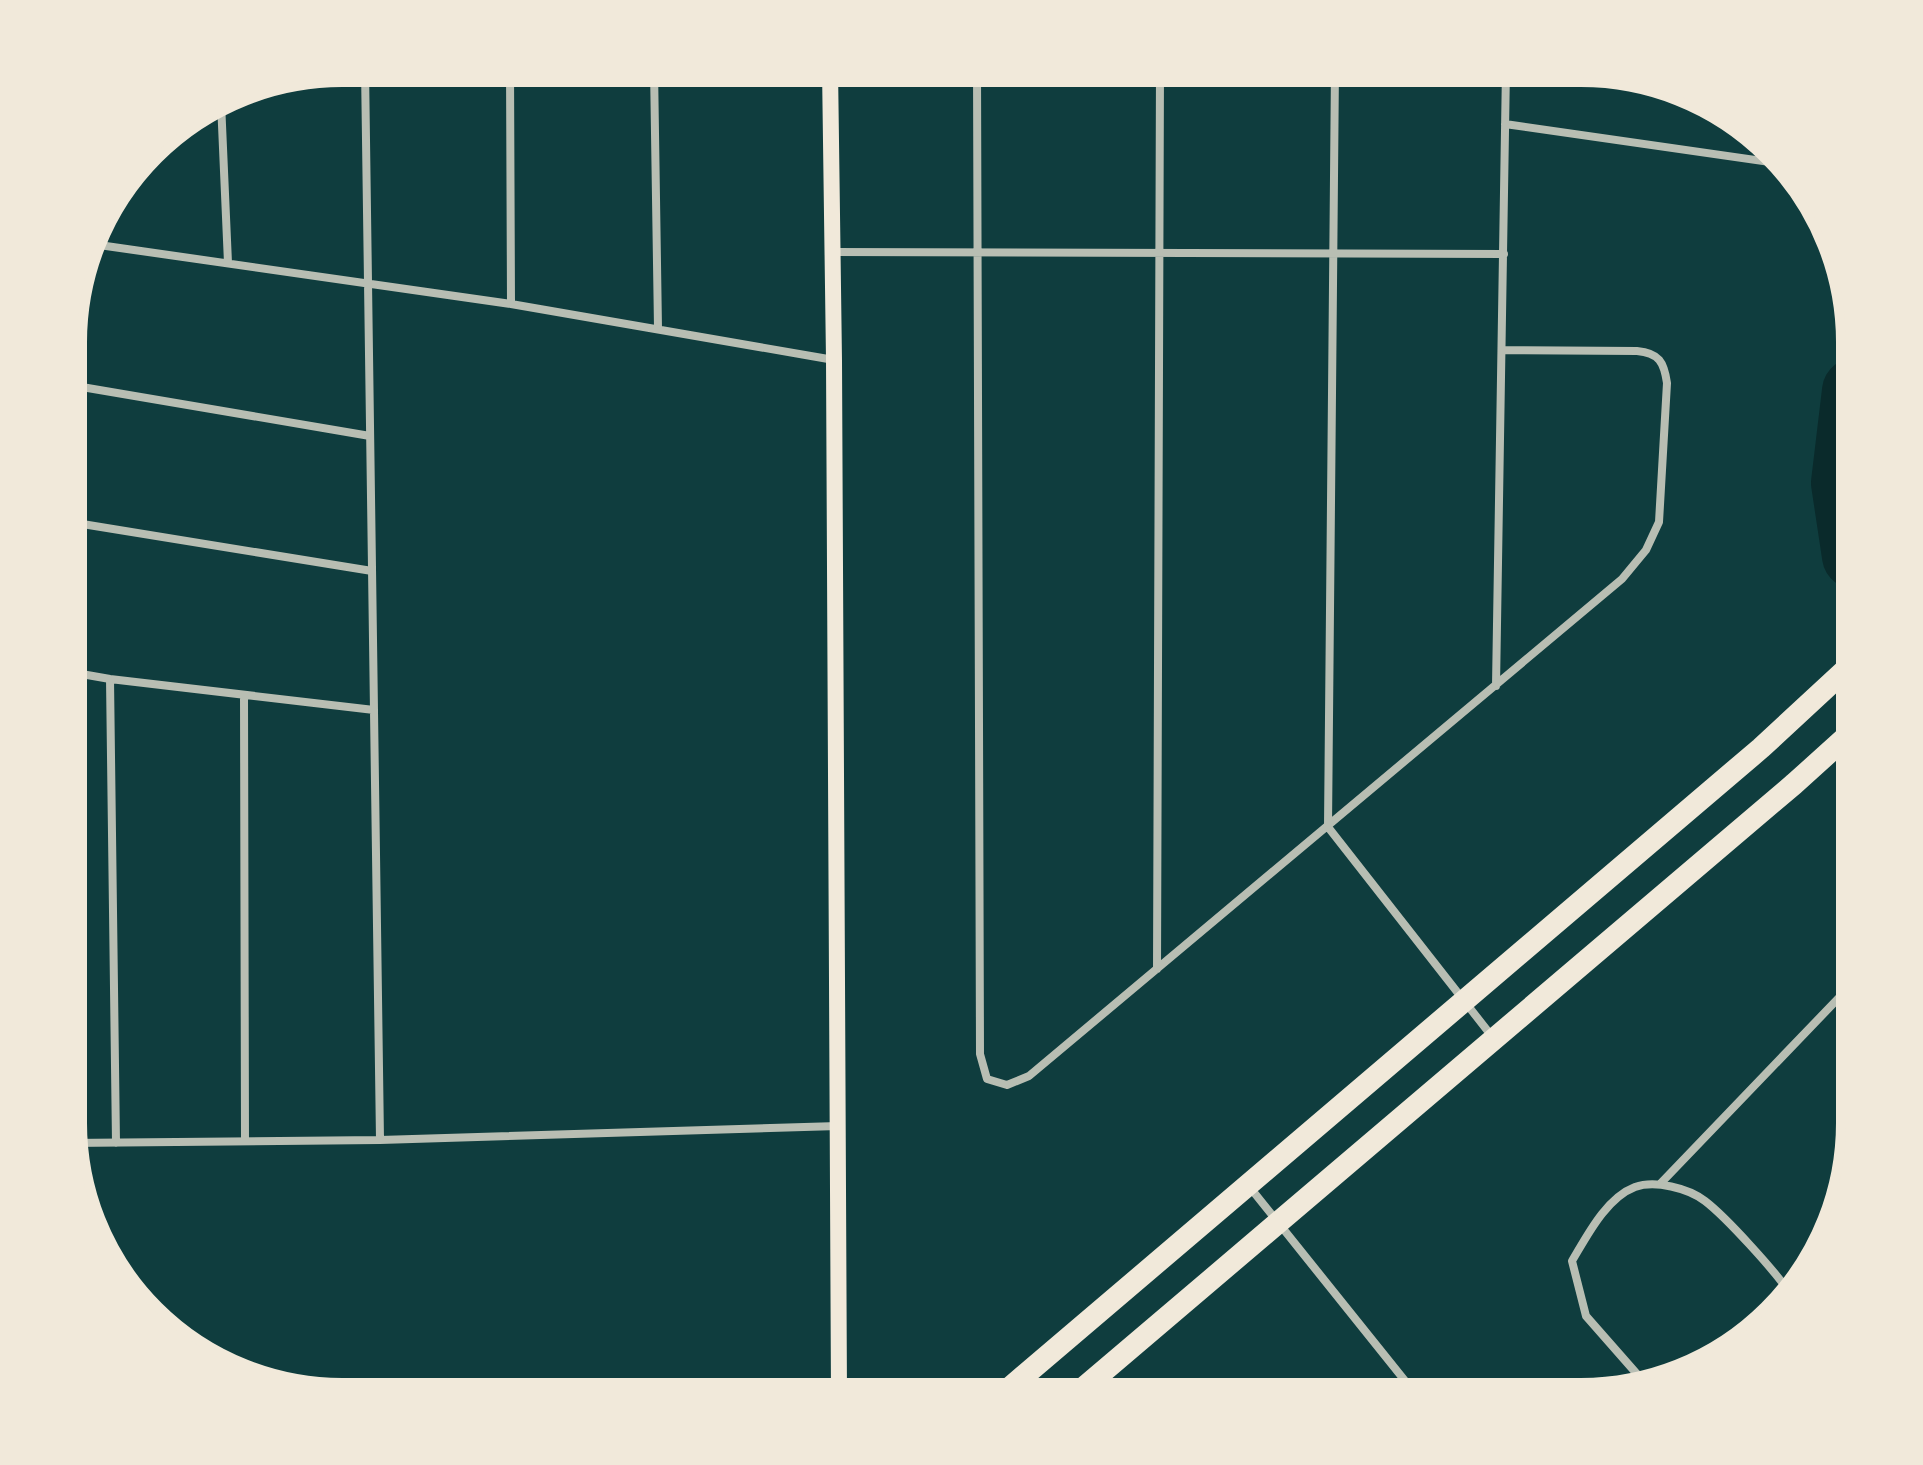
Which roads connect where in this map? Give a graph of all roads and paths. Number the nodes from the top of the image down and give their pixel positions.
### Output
1 (365, 83) edge
2 (510, 83) edge
3 (654, 83) edge
4 (830, 83) edge
5 (977, 83) edge
6 (1160, 83) edge
7 (1335, 83) edge
8 (1506, 83) edge
9 (221, 112) edge
10 (1505, 124) junction
11 (1768, 162) edge
12 (102, 245) edge
13 (833, 252) junction
14 (980, 252) junction
15 (1158, 252) junction
16 (1334, 252) junction
17 (1504, 254) junction
18 (228, 263) junction
19 (368, 283) junction
20 (511, 304) junction
21 (658, 328) junction
22 (1502, 350) junction
23 (834, 360) junction
24 (82, 387) edge
25 (370, 436) junction
26 (82, 524) edge
27 (372, 571) junction
28 (82, 674) edge
29 (1841, 674) edge
30 (110, 679) junction
31 (1496, 686) junction
32 (244, 695) junction
33 (374, 710) junction
34 (1840, 742) edge
35 (1328, 827) junction
36 (1157, 969) junction
37 (1840, 996) edge
38 (1464, 1001) junction
39 (1494, 1039) junction
40 (838, 1126) junction
41 (380, 1140) junction
42 (245, 1141) junction
43 (83, 1143) edge
44 (116, 1143) junction
45 (1661, 1183) junction
46 (1248, 1185) junction
47 (1278, 1222) junction
48 (1783, 1285) edge
49 (1639, 1376) edge
50 (839, 1382) edge
51 (1016, 1383) edge
52 (1090, 1383) edge
53 (1407, 1383) edge

1 - 19 street
2 - 20 street
3 - 21 street
4 - 13 main road
5 - 14 street
6 - 15 street
7 - 16 street
8 - 10 street
9 - 18 street
10 - 11 street
10 - 17 street
12 - 18 street
13 - 14 street
13 - 23 main road
14 - 15 street
14 - 36 street
15 - 16 street
15 - 36 street
16 - 17 street
16 - 35 street
17 - 22 street
18 - 19 street
19 - 20 street
19 - 25 street
20 - 21 street
21 - 23 street
22 - 31 street
22 - 31 street
23 - 40 main road
24 - 25 street
25 - 27 street
26 - 27 street
27 - 33 street
28 - 30 street
29 - 38 highway
30 - 32 street
30 - 44 street
31 - 35 street
32 - 33 street
32 - 42 street
33 - 41 street
34 - 39 highway
35 - 36 street
35 - 38 street
37 - 45 street
38 - 39 street
38 - 46 highway
39 - 47 highway
40 - 41 street
40 - 50 main road
41 - 42 street
42 - 44 street
43 - 44 street
45 - 48 street
45 - 49 street
46 - 47 street
46 - 51 highway
47 - 52 highway
47 - 53 street

